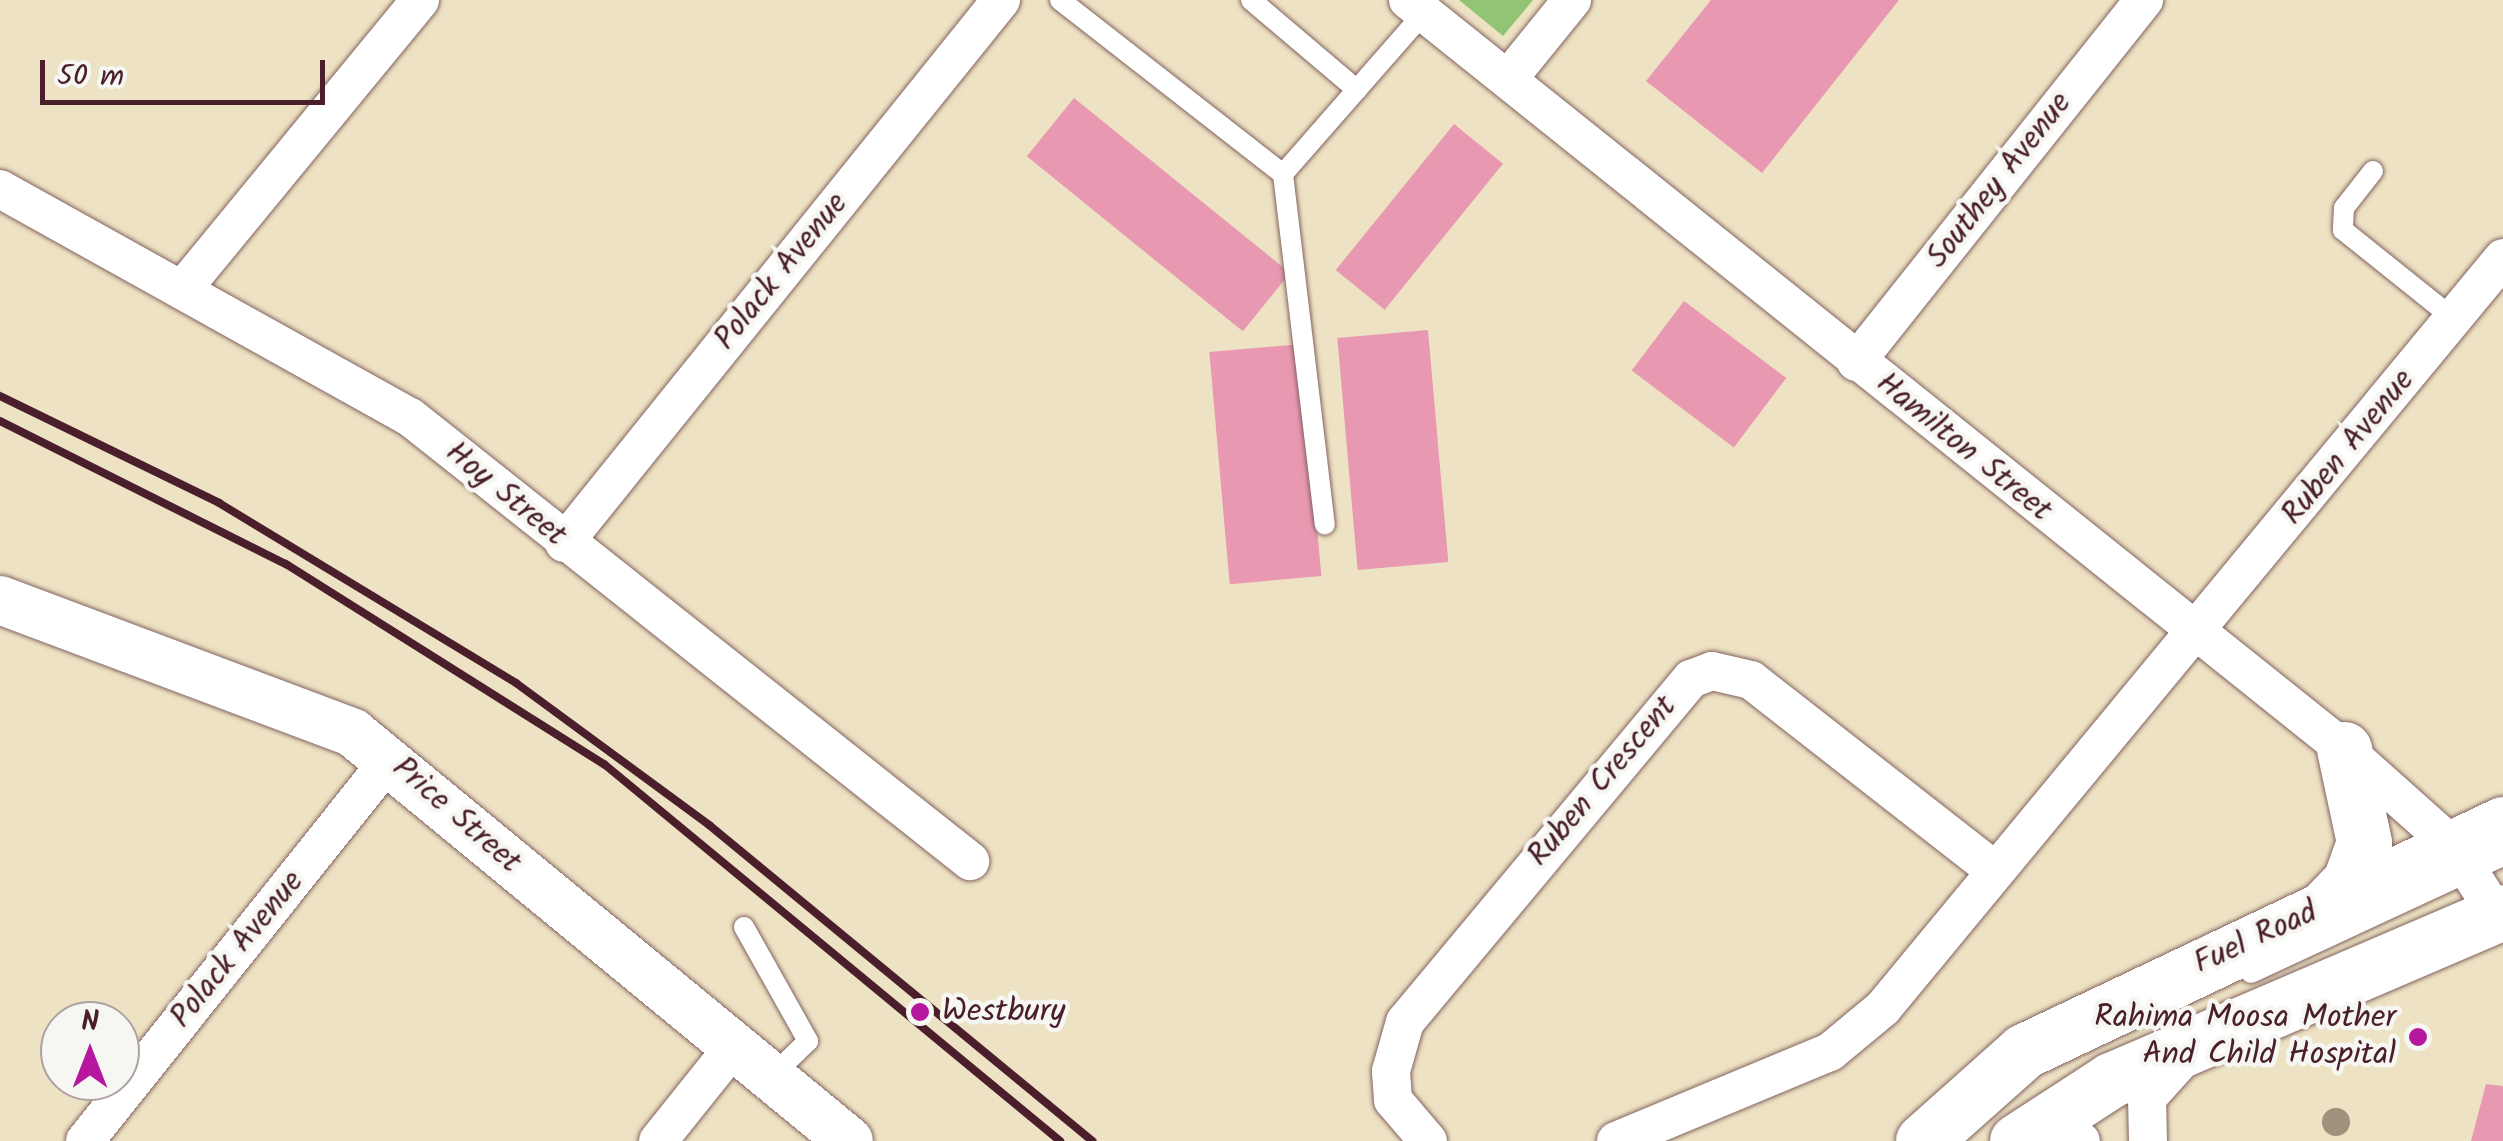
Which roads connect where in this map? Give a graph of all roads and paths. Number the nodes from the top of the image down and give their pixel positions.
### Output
1 (420, 0) edge
2 (1001, 0) edge
3 (1060, 0) edge
4 (1251, 0) edge
5 (1572, 0) edge
6 (2144, 0) edge
7 (1416, 6) edge
8 (1508, 80) junction
9 (1357, 90) junction
10 (2373, 171) dead end
11 (1283, 174) junction
12 (0, 189) edge
13 (2503, 258) edge
14 (182, 290) junction
15 (2454, 319) junction
16 (1856, 362) junction
17 (1325, 524) dead end
18 (564, 543) junction
19 (0, 600) edge
20 (2196, 638) junction
21 (2344, 749) junction
22 (391, 758) junction
23 (2503, 824) edge
24 (970, 861) dead end
25 (1993, 870) junction
26 (2488, 883) edge
27 (2324, 908) junction
28 (744, 927) dead end
29 (2221, 1001) junction
30 (734, 1046) junction
31 (772, 1077) junction
32 (2011, 1138) edge
33 (85, 1141) edge
34 (658, 1141) edge
35 (850, 1141) edge
36 (1428, 1141) edge
37 (1616, 1141) edge
38 (1922, 1141) edge
39 (1952, 1141) edge
40 (2081, 1141) edge
41 (2148, 1141) edge

1 - 14 street
2 - 18 street, Polack Avenue
3 - 11 lane
4 - 9 lane
5 - 8 street
6 - 16 street, Southey Avenue
7 - 8 street, Hamilton Street
7 - 9 lane
8 - 16 street, Hamilton Street
9 - 11 lane
10 - 15 lane
11 - 17 lane
12 - 14 street, Hoy Street
13 - 15 street, Ruben Avenue
14 - 18 street, Hoy Street
15 - 20 street, Ruben Avenue
16 - 20 street, Hamilton Street
18 - 24 street, Hoy Street
19 - 22 street, Price Street
20 - 21 street, Hamilton Street
20 - 25 street
21 - 26 street, Hamilton Street
21 - 27 main road
22 - 30 street, Price Street
22 - 33 street, Polack Avenue
23 - 26 main road, Fuel Road
25 - 36 street, Ruben Crescent
25 - 37 street
26 - 27 main road, Fuel Road
26 - 29 main road, Fuel Road
26 - 32 lane
27 - 38 main road, Fuel Road
28 - 31 lane
29 - 32 main road, Fuel Road
29 - 39 lane
29 - 41 street
30 - 31 street, Price Street
30 - 34 street
31 - 35 street, Price Street
32 - 40 street

